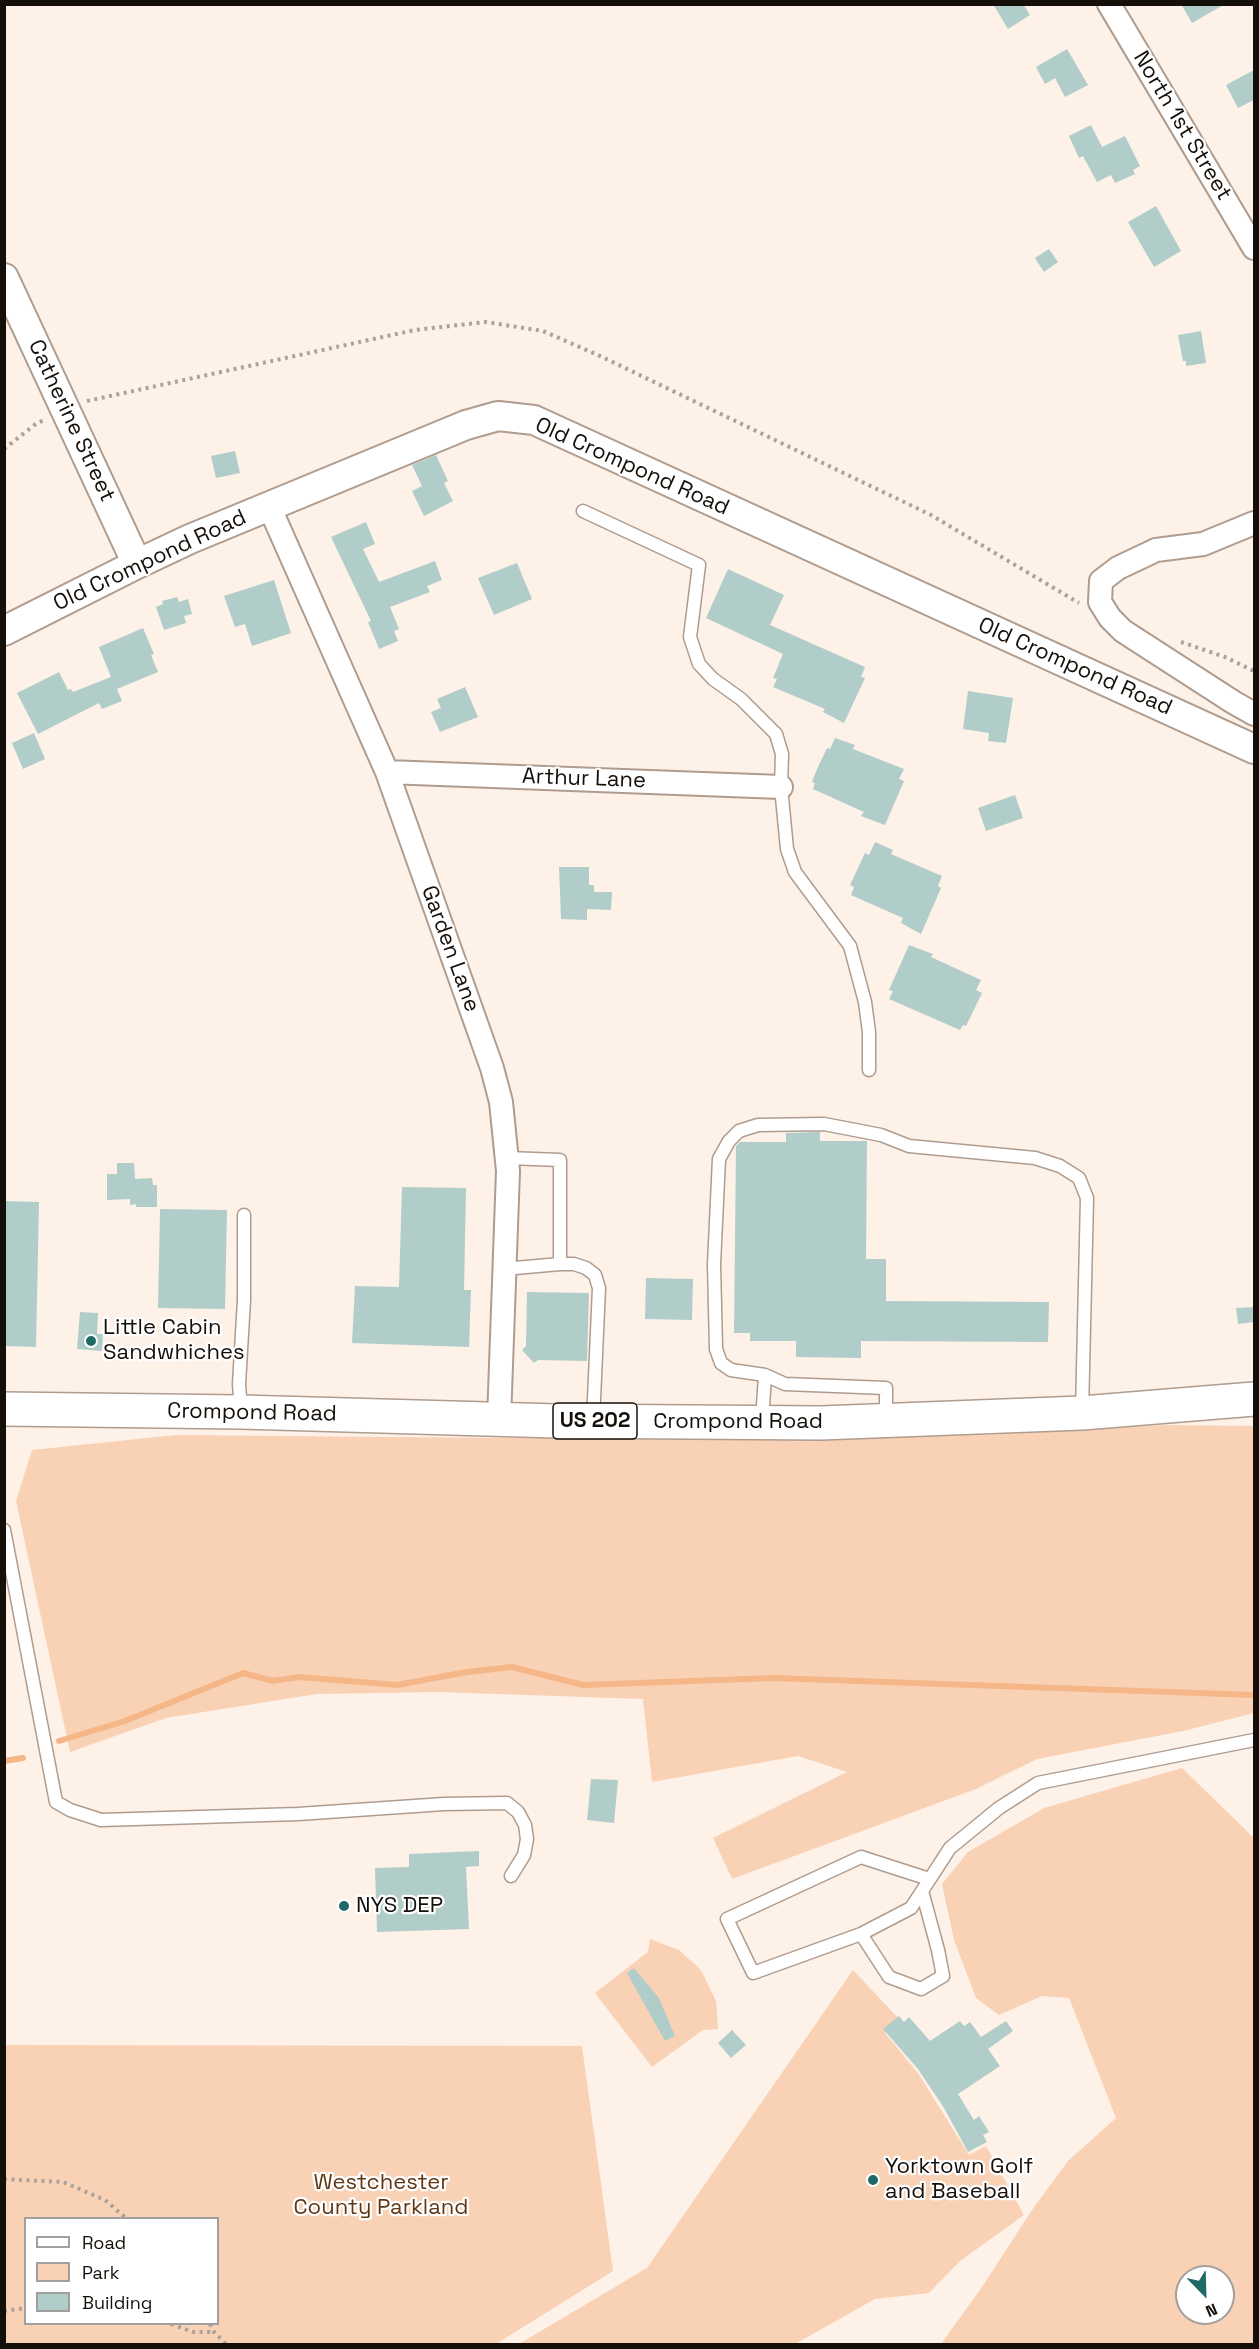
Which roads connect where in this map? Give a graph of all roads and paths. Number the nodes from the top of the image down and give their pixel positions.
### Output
1 (1109, 4) edge
2 (1254, 248) edge
3 (4, 278) edge
4 (268, 506) junction
5 (583, 511) dead end
6 (1254, 523) edge
7 (137, 564) junction
8 (4, 630) edge
9 (1254, 714) edge
10 (1254, 749) edge
11 (387, 772) junction
12 (781, 787) junction
13 (869, 1070) dead end
14 (507, 1158) junction
15 (244, 1215) dead end
16 (560, 1264) junction
17 (504, 1269) junction
18 (765, 1375) junction
19 (1254, 1399) edge
20 (4, 1409) edge
21 (241, 1412) junction
22 (1082, 1413) junction
23 (499, 1420) junction
24 (593, 1421) junction
25 (886, 1422) junction
26 (762, 1423) junction
27 (4, 1530) edge
28 (1254, 1740) edge
29 (511, 1876) dead end
30 (929, 1879) junction
31 (922, 1891) junction
32 (861, 1934) junction
33 (4, 2179) edge
34 (125, 2217) edge
35 (24, 2308) edge
36 (4, 2311) edge
37 (174, 2325) edge
38 (210, 2325) edge
39 (214, 2332) junction
40 (226, 2344) edge

1 - 2 street, North 1st Street
3 - 7 street, Catherine Street
4 - 7 street, Old Crompond Road
4 - 10 street, Old Crompond Road
4 - 11 street, Garden Lane
5 - 12 lane
6 - 9 street
7 - 8 street, Old Crompond Road
11 - 12 street, Arthur Lane
11 - 14 street, Garden Lane
12 - 13 lane
14 - 16 lane
14 - 17 street, Garden Lane
15 - 21 lane
16 - 17 lane
16 - 24 lane
17 - 23 street, Garden Lane
18 - 22 lane
18 - 25 lane
18 - 26 lane
19 - 22 highway, Crompond Road / US 202
20 - 21 highway, Crompond Road / US 202
21 - 23 highway, Crompond Road / US 202
22 - 25 highway, Crompond Road / US 202
23 - 24 highway, Crompond Road / US 202
24 - 26 highway, Crompond Road / US 202
25 - 26 highway, Crompond Road / US 202
27 - 29 lane
28 - 30 lane
30 - 31 lane
30 - 32 lane
31 - 32 lane
31 - 32 lane
33 - 34 path
35 - 36 path
37 - 39 path
38 - 39 path
39 - 40 path

